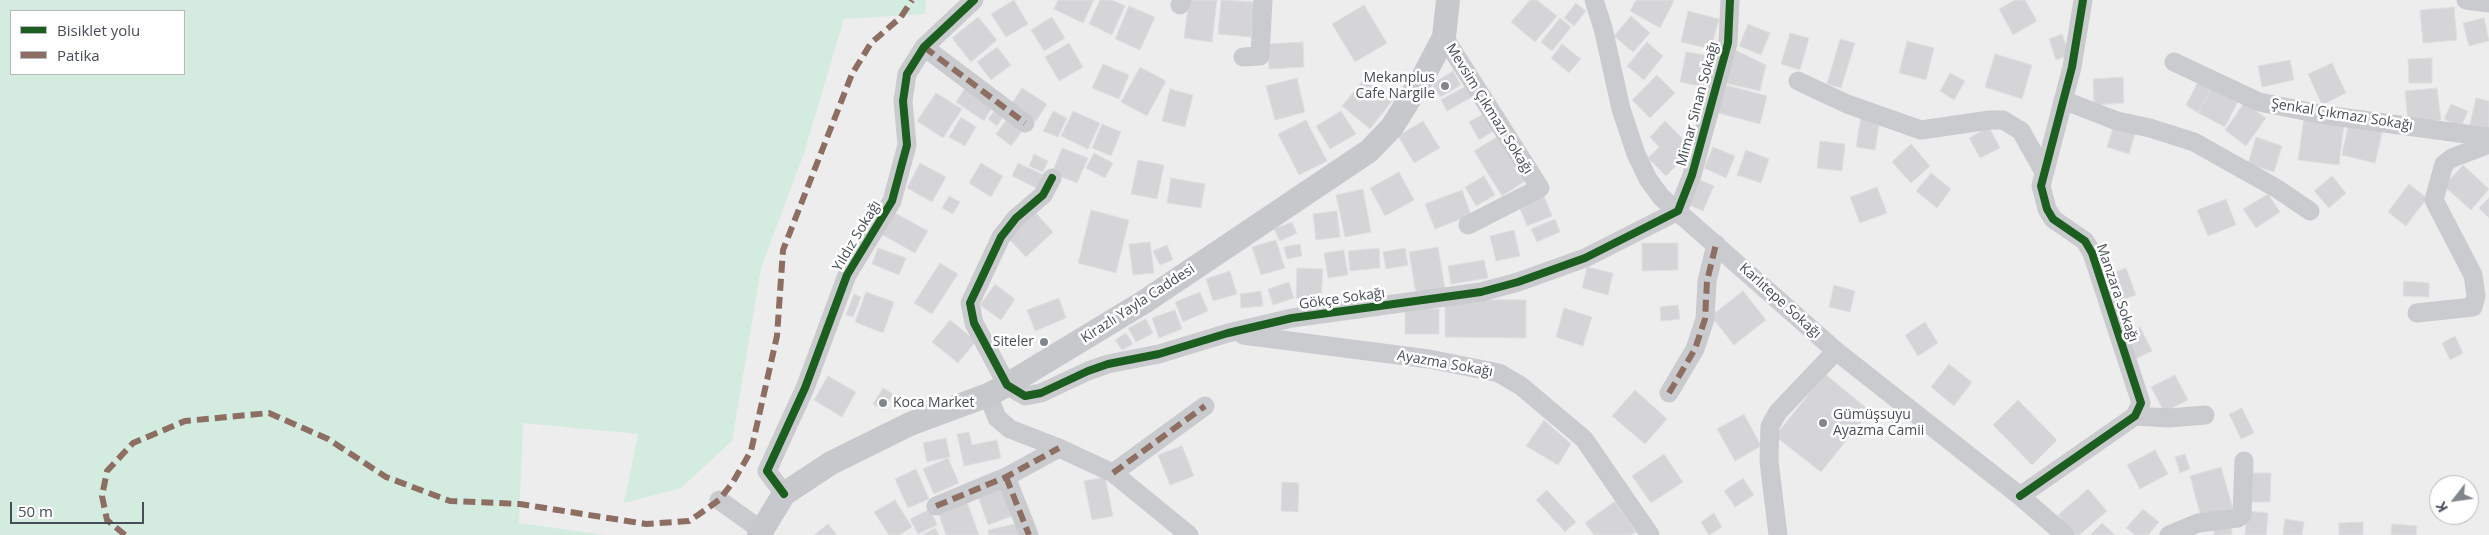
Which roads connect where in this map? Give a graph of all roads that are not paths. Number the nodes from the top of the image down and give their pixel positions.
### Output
1 (974, 0) edge
2 (1263, 0) edge
3 (1448, 0) edge
4 (1594, 0) edge
5 (1730, 0) edge
6 (2083, 0) edge
7 (2466, 0) edge
8 (2489, 3) edge
9 (1444, 37) junction
10 (924, 47) junction
11 (1243, 57) dead end
12 (2174, 62) dead end
13 (1798, 80) dead end
14 (2063, 100) junction
15 (1025, 123) dead end
16 (2489, 137) edge
17 (2489, 144) edge
18 (2044, 172) junction
19 (1052, 178) dead end
20 (1678, 211) junction
21 (2310, 211) dead end
22 (1468, 225) dead end
23 (1716, 244) junction
24 (2417, 313) dead end
25 (1228, 333) junction
26 (1836, 351) junction
27 (998, 390) junction
28 (1669, 393) dead end
29 (1205, 406) dead end
30 (2205, 415) dead end
31 (2135, 416) junction
32 (1059, 448) junction
33 (2244, 461) dead end
34 (1113, 473) junction
35 (1006, 478) junction
36 (784, 494) junction
37 (2020, 496) junction
38 (719, 500) dead end
39 (936, 506) dead end
40 (760, 532) edge
41 (1029, 535) edge
42 (1188, 535) edge
43 (1650, 535) edge
44 (1778, 535) edge
45 (2065, 535) edge
46 (2169, 535) edge

1 - 10 street, Yıldız Sokağı
2 - 11 street
3 - 9 main road, Kirazlı Yayla Caddesi
4 - 20 street, Karlıtepe Sokağı
5 - 20 street, Mimar Sinan Sokağı
6 - 14 street, Manzara Sokağı
7 - 8 street
9 - 22 street, Mevsim Çıkmazı Sokağı
9 - 27 main road, Kirazlı Yayla Caddesi
10 - 15 street
10 - 36 street, Yıldız Sokağı
12 - 16 street, Şenkal Çıkmazı Sokağı
13 - 18 street
14 - 18 street, Manzara Sokağı
14 - 21 street
17 - 24 street
18 - 31 street, Manzara Sokağı
19 - 27 street
20 - 23 street, Karlıtepe Sokağı
20 - 25 street, Gökçe Sokağı
23 - 26 street, Karlıtepe Sokağı
23 - 28 street
25 - 27 street, Gökçe Sokağı
25 - 43 street, Ayazma Sokağı
26 - 37 street, Karlıtepe Sokağı
26 - 44 street
27 - 32 street
27 - 36 main road, Kirazlı Yayla Caddesi
29 - 34 street
30 - 31 street
31 - 37 street
32 - 34 street
32 - 35 street
33 - 46 street
34 - 42 street
35 - 39 street
35 - 41 street
36 - 40 main road, Kirazlı Yayla Caddesi
37 - 45 street, Karlıtepe Sokağı
38 - 40 street

